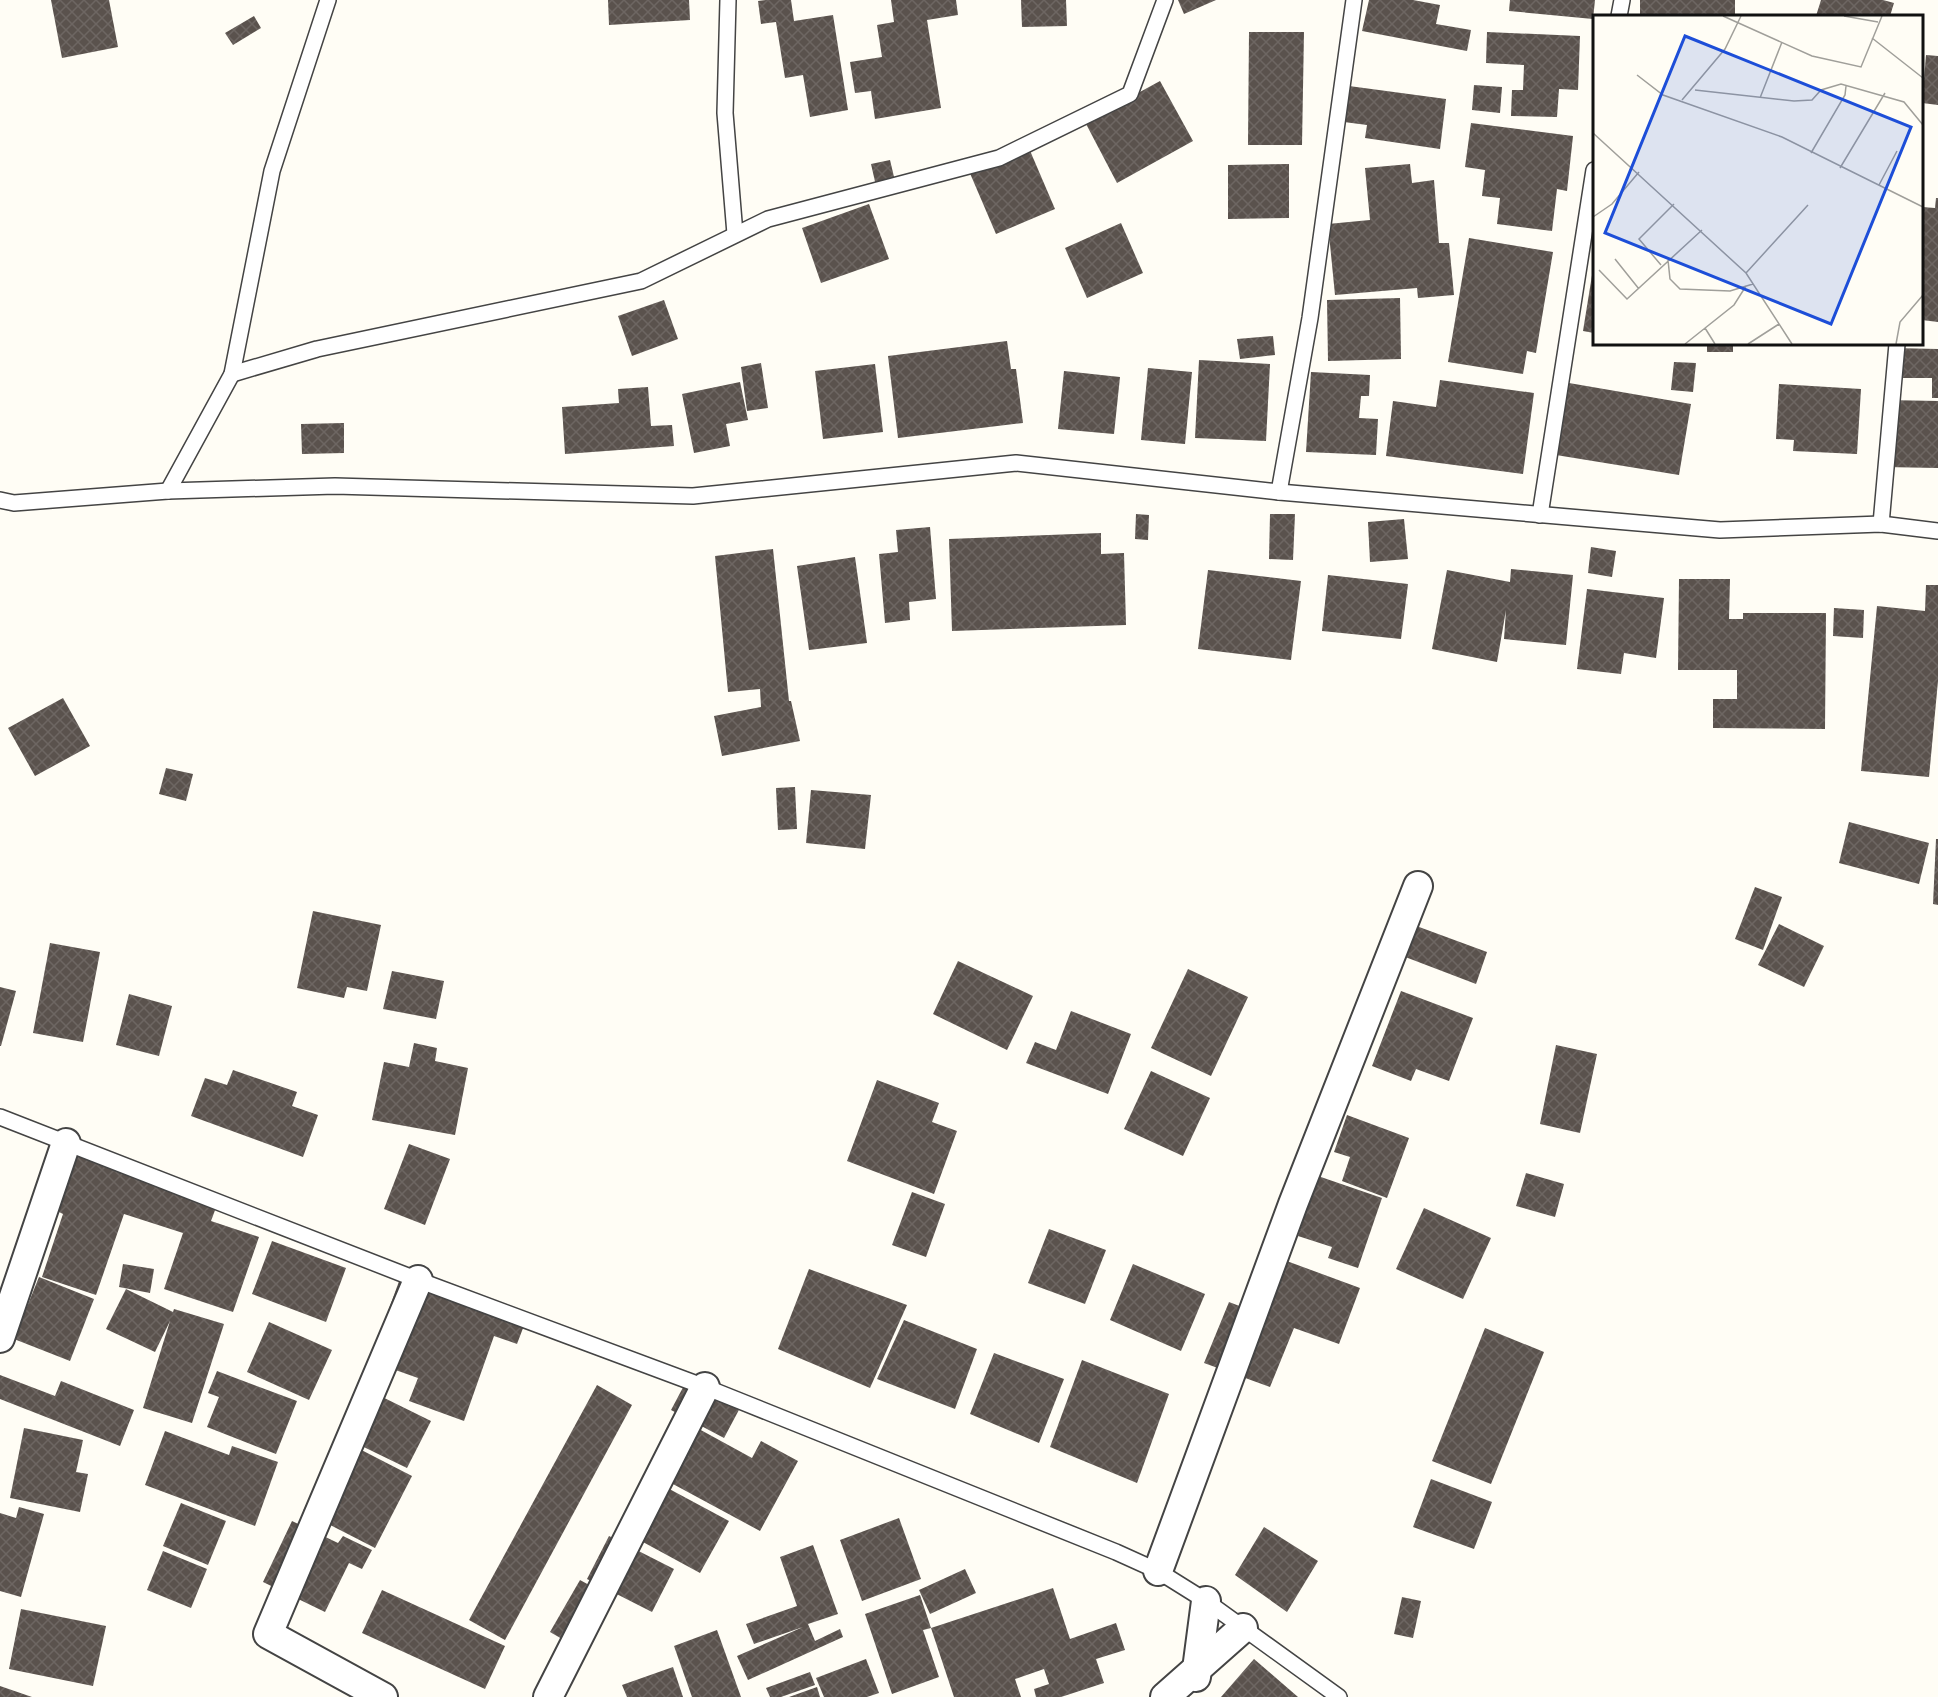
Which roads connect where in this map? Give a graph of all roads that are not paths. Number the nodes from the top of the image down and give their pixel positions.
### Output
1 (328, 0) edge
2 (728, 0) edge
3 (1165, 0) edge
4 (1354, 0) edge
5 (1622, 0) edge
6 (1619, 15) edge
7 (1593, 176) edge
8 (735, 234) junction
9 (1897, 345) edge
10 (232, 374) junction
11 (168, 491) junction
12 (1279, 492) junction
13 (0, 500) edge
14 (1539, 515) junction
15 (1881, 524) junction
16 (1938, 531) edge
17 (1418, 886) dead end
18 (0, 1117) edge
19 (66, 1143) junction
20 (418, 1280) junction
21 (0, 1338) edge
22 (705, 1387) junction
23 (1158, 1571) junction
24 (1206, 1601) junction
25 (1243, 1628) junction
26 (1196, 1684) edge
27 (383, 1697) edge
28 (548, 1697) edge
29 (1165, 1697) edge
30 (1339, 1697) edge

1 - 10 lane
2 - 8 lane
3 - 8 lane
4 - 12 lane
5 - 6 lane
7 - 14 lane
8 - 10 lane
9 - 15 lane
10 - 11 lane
11 - 12 lane
11 - 13 lane
12 - 14 lane
14 - 15 lane
15 - 16 lane
17 - 23 street
18 - 19 lane
19 - 20 lane
19 - 21 street
20 - 22 lane
20 - 27 street
22 - 23 lane
22 - 28 street
23 - 24 lane
24 - 25 lane
24 - 26 street
25 - 26 street
25 - 30 lane
26 - 29 street

